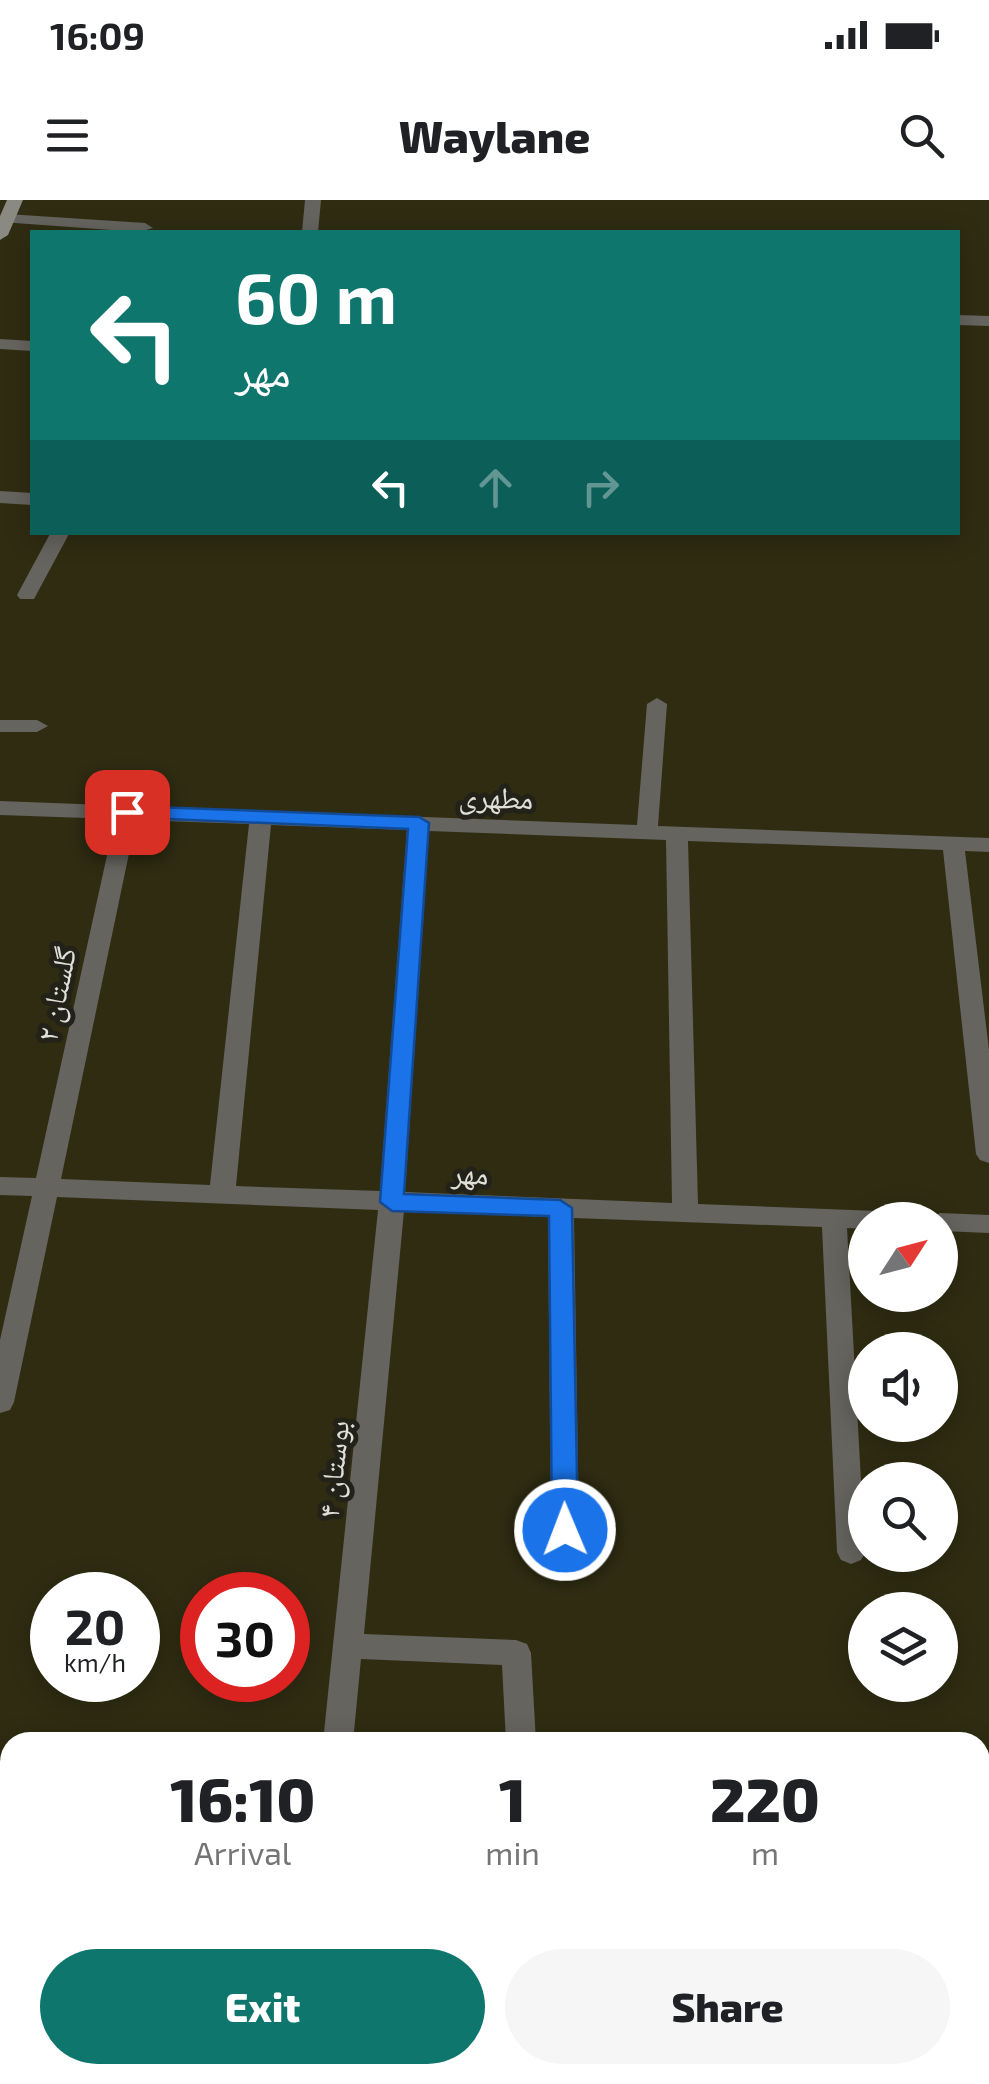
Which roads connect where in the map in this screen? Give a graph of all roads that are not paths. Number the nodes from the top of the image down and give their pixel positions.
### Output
1 (15, 200) edge
2 (312, 200) edge
3 (4, 227) edge
4 (145, 228) dead end
5 (310, 230) edge
6 (960, 320) edge
7 (989, 321) edge
8 (0, 344) edge
9 (30, 346) edge
10 (0, 497) edge
11 (30, 499) edge
12 (59, 535) edge
13 (27, 594) dead end
14 (657, 704) dead end
15 (0, 726) edge
16 (37, 726) dead end
17 (0, 808) edge
18 (127, 812) junction
19 (260, 817) junction
20 (419, 823) junction
21 (647, 832) junction
22 (678, 833) junction
23 (953, 843) junction
24 (989, 845) edge
25 (989, 1154) edge
26 (0, 1186) edge
27 (46, 1189) junction
28 (222, 1196) junction
29 (392, 1202) junction
30 (560, 1208) junction
31 (684, 1212) junction
32 (834, 1218) junction
33 (848, 1219) edge
34 (958, 1223) edge
35 (989, 1224) edge
36 (0, 1402) edge
37 (848, 1493) edge
38 (565, 1530) dead end
39 (347, 1646) junction
40 (339, 1732) edge
41 (520, 1732) edge

1 - 3 street
2 - 5 street
3 - 4 street
6 - 7 street
8 - 9 street
10 - 11 street
12 - 13 street
14 - 21 street
15 - 16 street
17 - 18 street, مطهری
18 - 19 street, مطهری
18 - 27 street, گلستان ۲
19 - 20 street, مطهری
19 - 28 street
20 - 21 street, مطهری
20 - 29 street, بوستان ۴
21 - 22 street, مطهری
22 - 23 street, مطهری
22 - 31 street
23 - 24 street, مطهری
23 - 25 street
26 - 27 street, مهر
27 - 28 street, مهر
27 - 36 street, گلستان ۲
28 - 29 street, مهر
29 - 30 street, مهر
29 - 39 street, بوستان ۴
30 - 31 street, مهر
30 - 38 street
31 - 32 street, مهر
32 - 33 street, مهر
32 - 37 street
34 - 35 street
39 - 40 street, بوستان ۴
39 - 41 street

